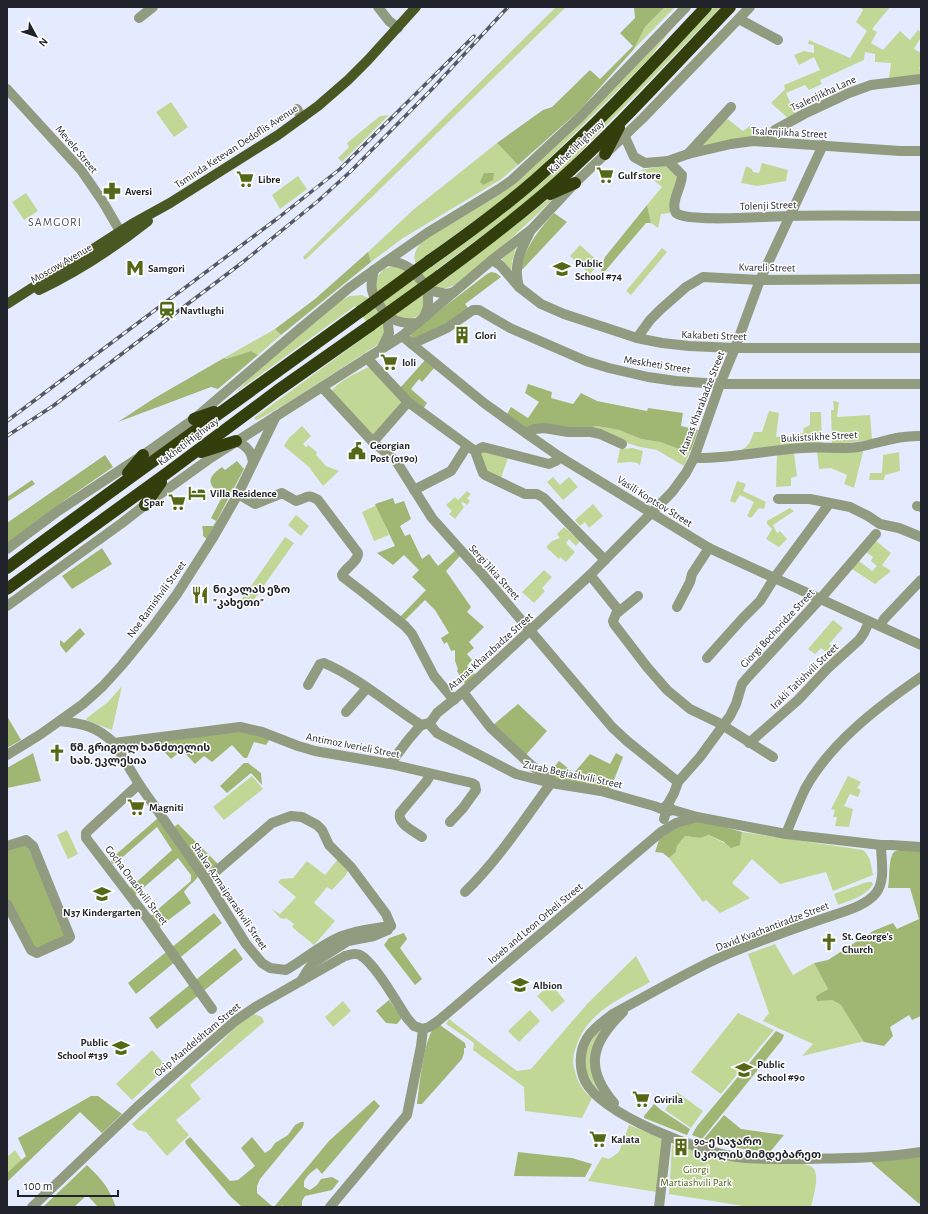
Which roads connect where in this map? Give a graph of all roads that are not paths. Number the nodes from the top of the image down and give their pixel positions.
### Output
1 (153, 7) edge
2 (378, 7) edge
3 (416, 7) edge
4 (686, 7) edge
5 (730, 7) edge
6 (750, 7) edge
7 (703, 9) edge
8 (140, 18) dead end
9 (739, 19) junction
10 (398, 28) junction
11 (778, 40) dead end
12 (921, 79) edge
13 (7, 89) edge
14 (731, 107) dead end
15 (623, 118) junction
16 (625, 136) junction
17 (766, 142) junction
18 (823, 145) junction
19 (921, 151) edge
20 (606, 154) junction
21 (688, 154) junction
22 (668, 161) junction
23 (576, 183) junction
24 (541, 197) junction
25 (790, 216) junction
26 (921, 216) edge
27 (532, 229) junction
28 (123, 235) junction
29 (492, 260) junction
30 (387, 261) junction
31 (374, 270) junction
32 (921, 279) edge
33 (760, 280) junction
34 (519, 287) junction
35 (428, 290) junction
36 (454, 292) junction
37 (7, 305) edge
38 (387, 316) junction
39 (421, 320) junction
40 (402, 336) junction
41 (637, 338) junction
42 (412, 344) junction
43 (382, 348) junction
44 (735, 348) junction
45 (921, 348) edge
46 (367, 358) junction
47 (720, 384) junction
48 (921, 384) edge
49 (322, 386) junction
50 (408, 402) junction
51 (232, 405) junction
52 (276, 416) junction
53 (194, 419) junction
54 (527, 434) junction
55 (921, 436) edge
56 (236, 441) junction
57 (373, 442) junction
58 (622, 444) dead end
59 (471, 449) junction
60 (193, 454) junction
61 (143, 455) junction
62 (560, 456) junction
63 (694, 458) junction
64 (253, 462) junction
65 (167, 473) junction
66 (118, 486) junction
67 (414, 490) junction
68 (238, 494) junction
69 (778, 499) dead end
70 (830, 504) junction
71 (145, 505) junction
72 (652, 513) junction
73 (876, 534) dead end
74 (921, 537) edge
75 (709, 548) junction
76 (7, 549) edge
77 (605, 560) junction
78 (7, 568) edge
79 (590, 575) junction
80 (775, 578) junction
81 (921, 580) edge
82 (7, 589) edge
83 (638, 596) dead end
84 (821, 598) junction
85 (7, 606) edge
86 (677, 607) dead end
87 (619, 611) junction
88 (869, 622) junction
89 (880, 626) junction
90 (531, 631) junction
91 (921, 645) edge
92 (707, 658) dead end
93 (921, 677) edge
94 (308, 685) dead end
95 (367, 688) junction
96 (463, 692) junction
97 (454, 700) junction
98 (346, 712) dead end
99 (60, 720) junction
100 (426, 724) junction
101 (723, 726) junction
102 (114, 743) junction
103 (749, 743) junction
104 (7, 755) edge
105 (773, 757) dead end
106 (390, 764) junction
107 (431, 774) junction
108 (678, 782) junction
109 (551, 783) junction
110 (139, 784) junction
111 (668, 815) junction
112 (450, 822) dead end
113 (786, 834) junction
114 (422, 837) dead end
115 (7, 846) edge
116 (881, 846) junction
117 (921, 847) edge
118 (206, 880) junction
119 (466, 892) dead end
120 (7, 904) edge
121 (391, 926) junction
122 (301, 981) junction
123 (632, 1004) junction
124 (212, 1009) dead end
125 (423, 1029) junction
126 (629, 1117) junction
127 (668, 1136) junction
128 (921, 1152) edge
129 (32, 1207) edge
130 (330, 1207) edge
131 (659, 1207) edge

1 - 8 street
2 - 10 street
3 - 10 main road, Tsminda Ketevan Dedoflis Avenue
4 - 30 street, Kakheti Highway
5 - 15 highway, Kakheti Highway
6 - 9 street
7 - 51 highway, Kakheti Highway, bridge
9 - 11 street
9 - 16 street
10 - 28 main road, Tsminda Ketevan Dedoflis Avenue
12 - 17 street, Tsalenjikha Lane
13 - 28 street, Mevele Street
14 - 21 street
15 - 20 highway
15 - 24 highway, Kakheti Highway
16 - 20 street
16 - 22 street, Tsalenjikha Street
17 - 18 street, Tsalenjikha Street
17 - 21 street, Tsalenjikha Street
18 - 19 street, Tsalenjikha Street
18 - 25 street, Atanas Kharabadze Street
20 - 23 street
21 - 22 street, Tsalenjikha Street
22 - 25 street, Tolenji Street
23 - 24 highway
23 - 27 street
24 - 60 highway, Kakheti Highway, bridge
25 - 26 street, Tolenji Street
25 - 33 street, Atanas Kharabadze Street
27 - 29 street
27 - 34 street
28 - 37 main road, Moscow Avenue
29 - 34 street, Kakabeti Street
29 - 36 street
30 - 31 street, Kakheti Highway
30 - 35 street
31 - 38 street
31 - 53 street, Kakheti Highway
32 - 33 street, Kvareli Street
33 - 41 street, Kvareli Street
33 - 44 street, Atanas Kharabadze Street
34 - 41 street, Kakabeti Street
35 - 36 street
35 - 39 street
36 - 39 street
38 - 39 street
38 - 43 street
39 - 40 street
40 - 42 street, Vasili Koptsov Street
40 - 43 street
41 - 44 street, Kakabeti Street
42 - 47 street, Meskheti Street
42 - 54 street, Vasili Koptsov Street
43 - 46 street
44 - 45 street, Kakabeti Street
44 - 47 street, Atanas Kharabadze Street
46 - 49 street
46 - 50 street
47 - 48 street, Meskheti Street
47 - 63 street, Atanas Kharabadze Street
49 - 52 street
49 - 57 street, Sergi Jikia Street
50 - 57 street
50 - 59 street
51 - 53 highway
51 - 66 highway, Kakheti Highway
52 - 56 street
52 - 64 street, Noe Ramishvili Street
53 - 61 street, Kakheti Highway
54 - 58 street
54 - 62 street, Vasili Koptsov Street
55 - 63 street, Bukistsikhe Street
56 - 60 highway
56 - 64 street
56 - 71 street
57 - 67 street, Sergi Jikia Street
59 - 62 street
59 - 67 street
59 - 77 street
60 - 65 highway, Kakheti Highway
61 - 66 highway
61 - 76 street, Kakheti Highway
62 - 72 street, Vasili Koptsov Street
63 - 72 street, Atanas Kharabadze Street
64 - 68 street, Noe Ramishvili Street
65 - 71 highway
65 - 82 highway, Kakheti Highway
66 - 78 highway, Kakheti Highway
67 - 90 street, Sergi Jikia Street
68 - 97 street
68 - 99 street, Noe Ramishvili Street
69 - 70 street
70 - 74 street
70 - 80 street
71 - 85 street
72 - 75 street, Vasili Koptsov Street
72 - 77 street, Atanas Kharabadze Street
73 - 84 street, Giorgi Bochoridze Street
75 - 80 street, Vasili Koptsov Street
75 - 86 street
77 - 79 street, Atanas Kharabadze Street
79 - 87 street
79 - 90 street, Atanas Kharabadze Street
80 - 84 street, Vasili Koptsov Street
80 - 92 street
81 - 89 street
83 - 87 street
84 - 88 street, Vasili Koptsov Street
84 - 101 street, Giorgi Bochoridze Street
87 - 101 street
88 - 89 street, Vasili Koptsov Street
88 - 103 street, Irakli Tatishvili Street
89 - 91 street, Vasili Koptsov Street
90 - 96 street, Atanas Kharabadze Street
90 - 108 street, Sergi Jikia Street
93 - 113 street
94 - 95 street, Zurab Begiashvili Street
95 - 98 street
95 - 100 street, Zurab Begiashvili Street
96 - 97 street, Atanas Kharabadze Street
96 - 109 street
97 - 100 street, Atanas Kharabadze Street
99 - 102 street
99 - 104 street, Noe Ramishvili Street
100 - 106 street, Atanas Kharabadze Street
100 - 109 street, Zurab Begiashvili Street
101 - 103 street
101 - 108 street, Giorgi Bochoridze Street
102 - 106 street, Antimoz Iverieli Street
102 - 110 street, Shalva Azmaiparashvili Street
103 - 105 street
106 - 107 street, Antimoz Iverieli Street
107 - 112 street, Antimoz Iverieli Street
107 - 114 street
108 - 111 street, Giorgi Bochoridze Street
109 - 111 street, Zurab Begiashvili Street
109 - 119 street
110 - 118 street, Shalva Azmaiparashvili Street
110 - 124 street, Gocha Onashvili Street
111 - 113 street, Zurab Begiashvili Street
111 - 125 street, Ioseb and Leon Orbeli Street
113 - 116 street
115 - 120 street
116 - 117 street
116 - 123 street, David Kvachantiradze Street
118 - 121 street, Shalva Azmaiparashvili Street
118 - 121 street
121 - 122 street
122 - 125 street, Osip Mandelshtam Street
122 - 129 street, Osip Mandelshtam Street
123 - 126 street, David Kvachantiradze Street
123 - 126 street, David Kvachantiradze Street
125 - 130 street
126 - 127 street, David Kvachantiradze Street
127 - 128 street, David Kvachantiradze Street
127 - 131 street

